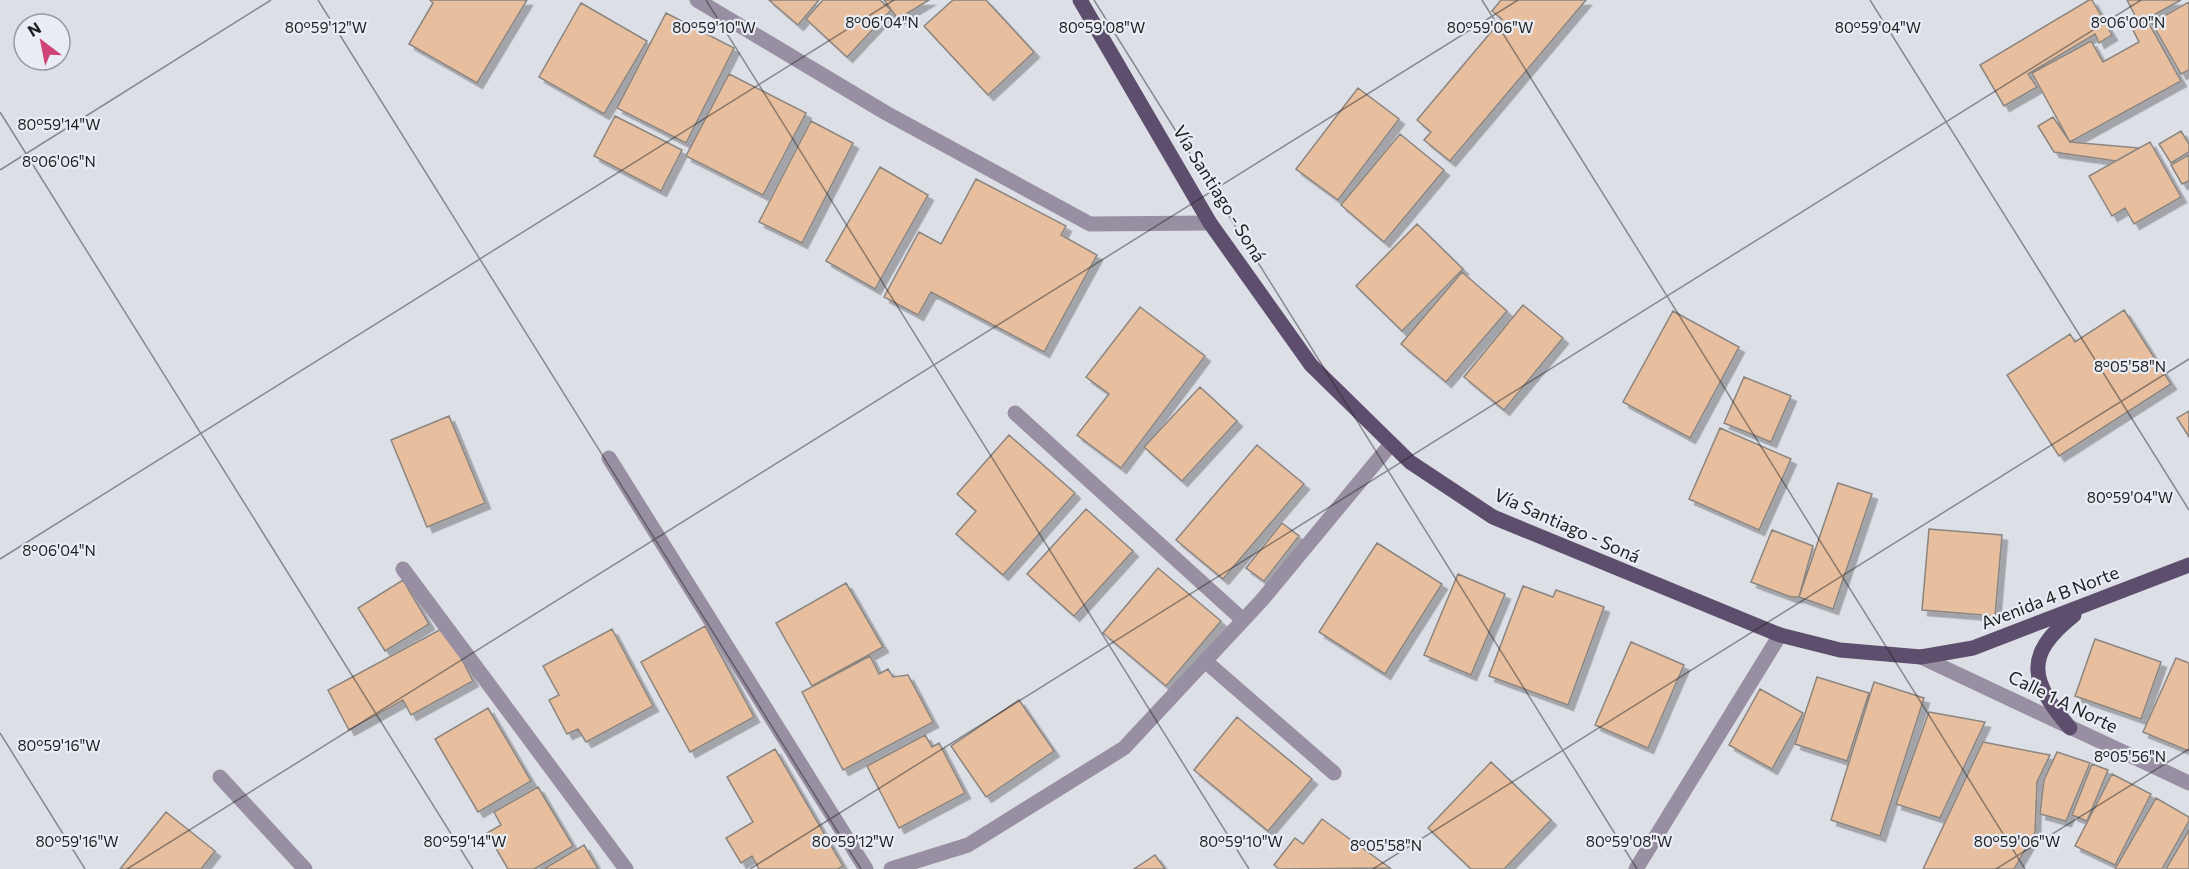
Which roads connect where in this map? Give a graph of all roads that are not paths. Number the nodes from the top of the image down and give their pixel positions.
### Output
1 (697, 0) edge
2 (1080, 0) edge
3 (1209, 223) junction
4 (1015, 412) dead end
5 (1391, 444) junction
6 (609, 458) dead end
7 (2189, 565) edge
8 (403, 569) dead end
9 (2088, 604) junction
10 (1243, 620) junction
11 (1780, 635) junction
12 (1921, 657) junction
13 (1205, 661) junction
14 (2070, 728) junction
15 (1334, 773) dead end
16 (220, 777) dead end
17 (2189, 783) edge
18 (305, 869) edge
19 (626, 869) edge
20 (866, 869) edge
21 (891, 869) edge
22 (1636, 869) edge

1 - 3 street
2 - 3 main road, Vía Santiago - Soná
3 - 5 main road, Vía Santiago - Soná
4 - 10 street
5 - 10 street
5 - 11 main road, Vía Santiago - Soná
6 - 20 street
7 - 9 main road, Avenida 4 B Norte
8 - 19 street
9 - 12 main road, Avenida 4 B Norte
9 - 14 main road
10 - 13 street
11 - 12 main road, Vía Santiago - Soná
11 - 22 street
12 - 14 street, Calle 1 A Norte
13 - 15 street
13 - 21 street
14 - 17 street, Calle 1 A Norte
16 - 18 street

